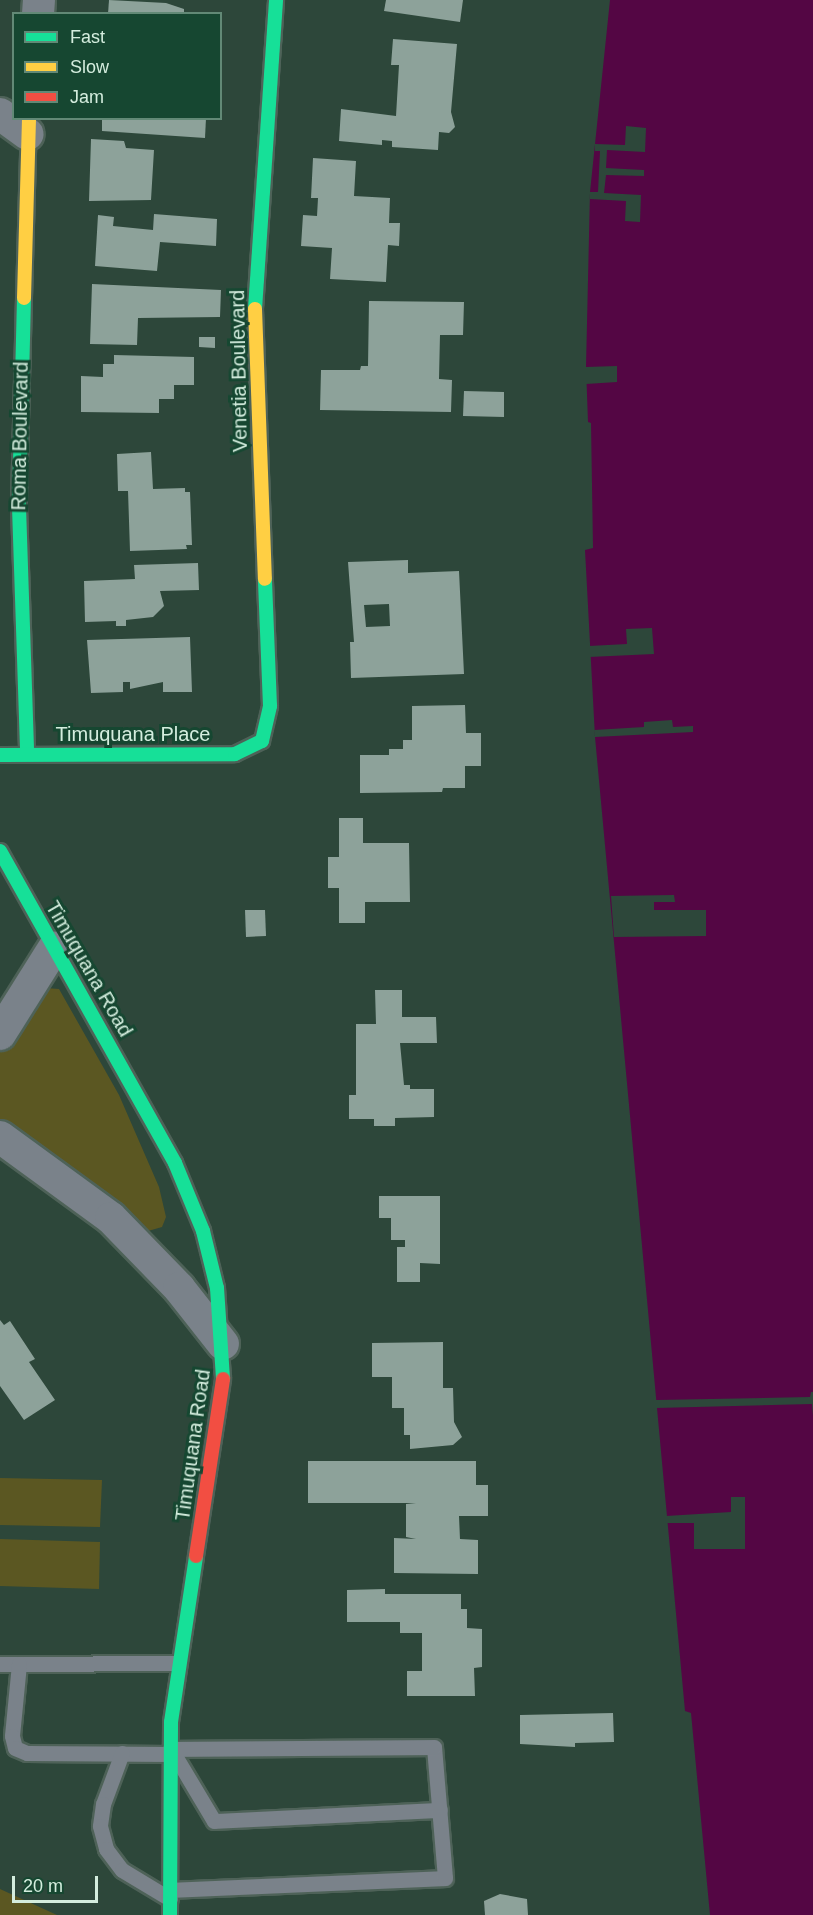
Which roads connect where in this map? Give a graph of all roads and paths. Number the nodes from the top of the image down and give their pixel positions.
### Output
1 (276, 0) edge
2 (14, 120) edge
3 (29, 126) edge
4 (262, 741) joint
5 (27, 754) junction
6 (0, 755) edge
7 (0, 851) edge
8 (54, 948) junction
9 (0, 1034) edge
10 (0, 1137) edge
11 (223, 1344) junction
12 (178, 1663) junction
13 (0, 1664) edge
14 (19, 1664) junction
15 (170, 1751) junction
16 (122, 1754) junction
17 (440, 1810) junction
18 (170, 1895) junction
19 (170, 1915) edge

1 - 4 street, Venetia Boulevard
2 - 3 street
3 - 5 street, Roma Boulevard
4 - 5 street, Timuquana Place
5 - 6 street, Timuquana Place
7 - 8 street, Timuquana Road
8 - 9 street
8 - 11 street, Timuquana Road
10 - 11 street
11 - 12 street, Timuquana Road
12 - 14 lane
12 - 15 street, Timuquana Road
13 - 14 lane
14 - 16 lane
15 - 16 lane
15 - 17 lane
15 - 17 lane
15 - 18 street, Timuquana Road
16 - 18 lane
17 - 18 lane
18 - 19 street, Timuquana Road

